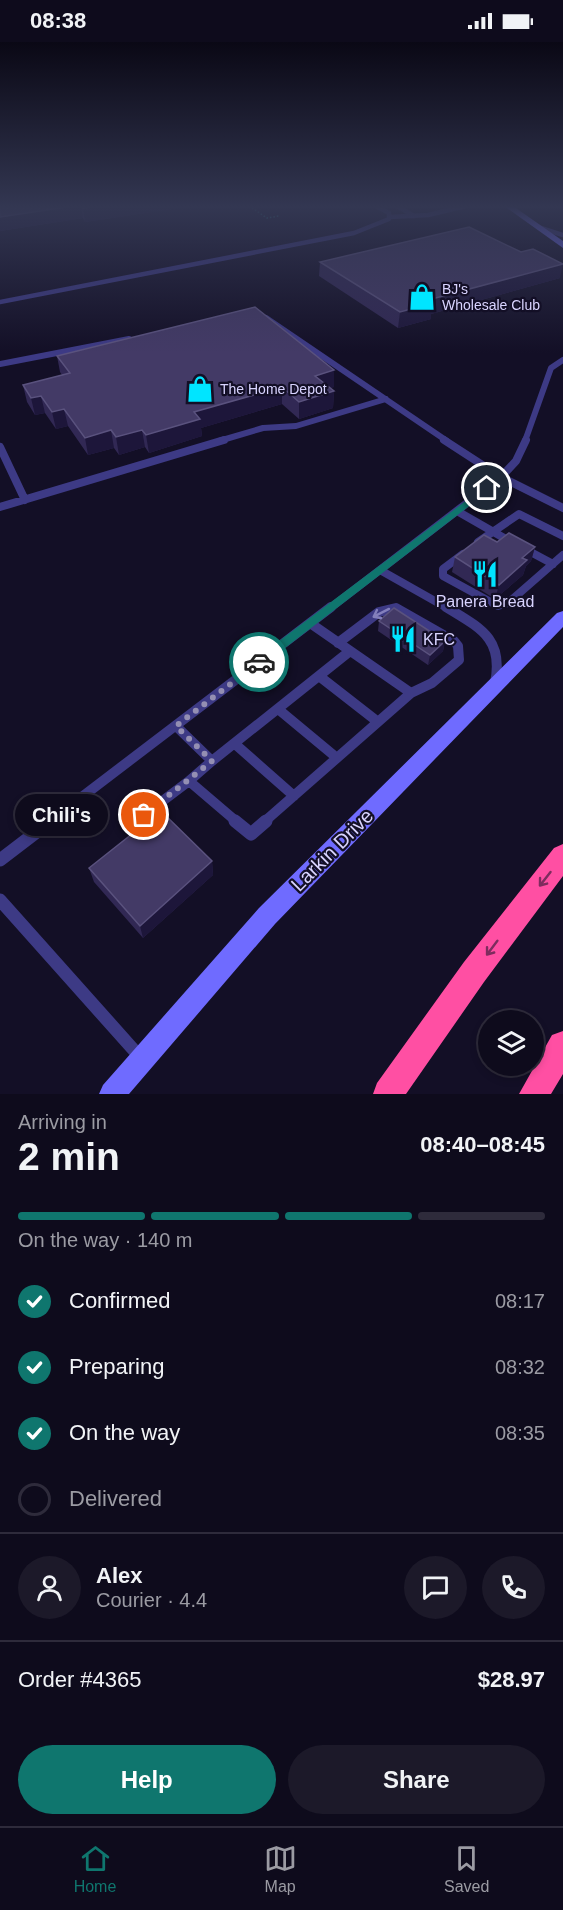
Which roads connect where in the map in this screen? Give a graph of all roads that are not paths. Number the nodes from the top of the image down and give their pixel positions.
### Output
1 (248, 255) edge
2 (0, 302) edge
3 (257, 315) edge
4 (140, 337) edge
5 (563, 360) edge
6 (0, 364) edge
7 (386, 399) junction
8 (0, 447) edge
9 (501, 477) junction
10 (24, 500) junction
11 (0, 507) edge
12 (563, 508) edge
13 (457, 511) junction
14 (492, 531) junction
15 (563, 536) edge
16 (563, 555) edge
17 (553, 564) junction
18 (380, 570) junction
19 (563, 617) edge
20 (310, 623) junction
21 (338, 643) junction
22 (350, 651) junction
23 (319, 676) junction
24 (494, 687) junction
25 (411, 693) junction
26 (278, 710) junction
27 (378, 722) junction
28 (176, 726) junction
29 (235, 744) junction
30 (338, 758) junction
31 (212, 761) junction
32 (189, 781) junction
33 (294, 796) junction
34 (144, 815) dead end
35 (563, 856) edge
36 (0, 860) edge
37 (0, 900) edge
38 (563, 1046) edge
39 (142, 1060) junction
40 (112, 1094) edge
41 (388, 1094) edge
42 (534, 1094) edge

1 - 2 lane
3 - 7 lane
4 - 6 lane
5 - 9 lane
7 - 9 lane
7 - 10 lane
8 - 10 lane
9 - 12 lane
9 - 13 lane
10 - 11 lane
13 - 14 lane
13 - 18 lane
14 - 15 lane
14 - 17 lane
14 - 17 lane
16 - 17 lane
18 - 20 lane
18 - 24 lane
19 - 24 street, Larkin Drive
20 - 21 lane
20 - 28 lane
21 - 22 lane
25 -> 21 lane
22 - 23 lane
22 - 25 lane
23 - 26 lane
23 - 27 lane
24 - 39 street, Larkin Drive
25 - 27 lane
26 - 29 lane
26 - 30 lane
27 - 30 lane
28 - 31 lane
28 - 36 lane
29 - 31 lane
29 - 33 lane
30 - 33 lane
31 - 32 lane
32 - 33 lane
32 - 34 lane
35 -> 41 highway
37 - 39 lane
38 - 42 highway
39 - 40 street, Larkin Drive

